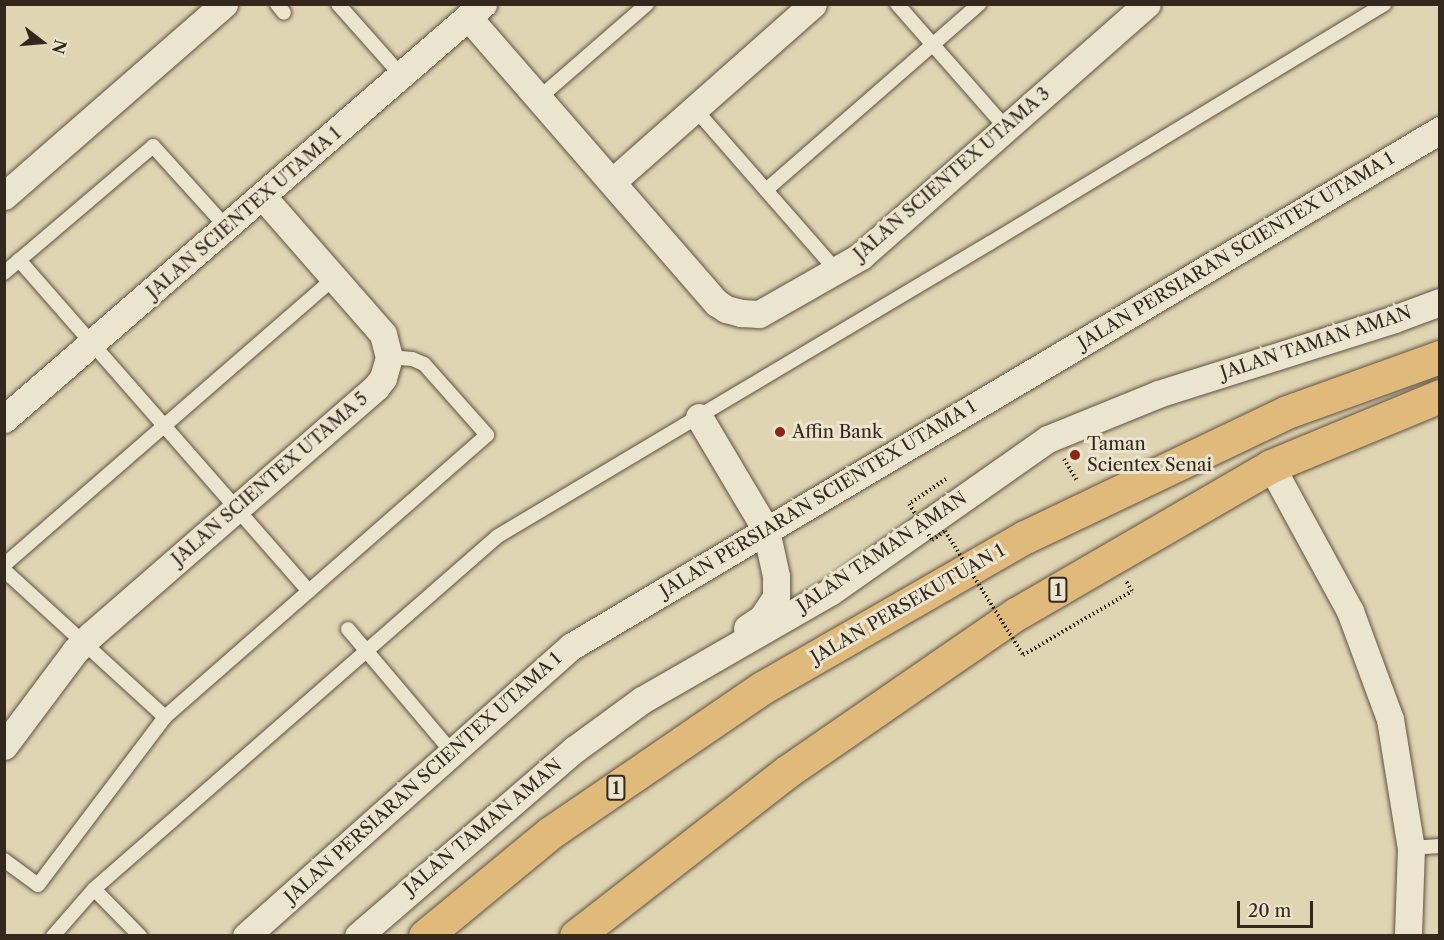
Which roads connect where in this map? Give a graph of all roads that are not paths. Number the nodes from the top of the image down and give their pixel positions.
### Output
1 (224, 4) edge
2 (338, 4) edge
3 (647, 4) edge
4 (813, 4) edge
5 (897, 4) edge
6 (980, 4) edge
7 (1147, 4) edge
8 (1384, 4) edge
9 (475, 11) edge
10 (933, 45) junction
11 (402, 76) junction
12 (539, 98) junction
13 (695, 109) junction
14 (1006, 128) junction
15 (1440, 130) edge
16 (612, 182) junction
17 (766, 190) junction
18 (4, 196) edge
19 (263, 197) junction
20 (227, 228) junction
21 (20, 260) junction
22 (836, 270) junction
23 (4, 273) edge
24 (334, 278) junction
25 (1440, 302) edge
26 (93, 343) junction
27 (389, 357) junction
28 (1440, 357) edge
29 (1440, 396) edge
30 (699, 417) junction
31 (4, 419) edge
32 (164, 425) junction
33 (1271, 466) junction
34 (237, 508) junction
35 (766, 530) junction
36 (4, 565) edge
37 (4, 570) edge
38 (309, 591) junction
39 (348, 629) dead end
40 (84, 642) junction
41 (366, 651) junction
42 (642, 700) junction
43 (165, 717) junction
44 (4, 746) edge
45 (452, 752) junction
46 (1440, 846) edge
47 (1411, 848) junction
48 (4, 860) edge
49 (94, 889) junction
50 (473, 894) junction
51 (53, 936) edge
52 (140, 936) edge
53 (246, 936) edge
54 (358, 936) edge
55 (425, 936) edge
56 (445, 936) edge
57 (576, 936) edge
58 (1408, 936) edge

1 - 18 street
2 - 11 lane
3 - 12 lane
4 - 13 street
5 - 10 lane
6 - 10 lane
7 - 14 street, JALAN SCIENTEX UTAMA 3
8 - 30 lane
9 - 11 street, JALAN SCIENTEX UTAMA 1
9 - 12 street
10 - 14 lane
10 - 17 lane
11 - 19 street, JALAN SCIENTEX UTAMA 1
12 - 16 street
13 - 16 street
13 - 17 lane
14 - 22 street, JALAN SCIENTEX UTAMA 3
15 - 35 street, JALAN PERSIARAN SCIENTEX UTAMA 1
16 - 22 street, JALAN SCIENTEX UTAMA 3
17 - 22 lane
19 - 20 street, JALAN SCIENTEX UTAMA 1
19 - 24 street
20 - 21 lane
20 - 26 street, JALAN SCIENTEX UTAMA 1
21 - 23 lane
21 - 26 lane
24 - 27 street
24 - 32 lane
25 - 42 street, JALAN TAMAN AMAN
26 - 31 street, JALAN SCIENTEX UTAMA 1
26 - 32 lane
27 - 34 street, JALAN SCIENTEX UTAMA 5
27 - 38 lane
28 - 50 highway, JALAN PERSEKUTUAN 1 / 1
29 - 33 highway, 1
30 - 35 street
30 - 41 lane
32 - 34 lane
32 - 36 lane
33 - 47 street
33 - 57 highway, 1
34 - 38 lane
34 - 40 street, JALAN SCIENTEX UTAMA 5
35 - 42 street
35 - 45 street, JALAN PERSIARAN SCIENTEX UTAMA 1
37 - 40 lane
38 - 43 lane
39 - 41 lane
40 - 43 lane
40 - 44 street, JALAN SCIENTEX UTAMA 5
41 - 45 lane
41 - 49 lane
42 - 54 street, JALAN TAMAN AMAN
43 - 48 lane
45 - 53 street, JALAN PERSIARAN SCIENTEX UTAMA 1
46 - 47 lane
47 - 58 street
49 - 51 lane
49 - 52 lane
50 - 55 highway, JALAN PERSEKUTUAN 1 / 1
50 - 56 highway

